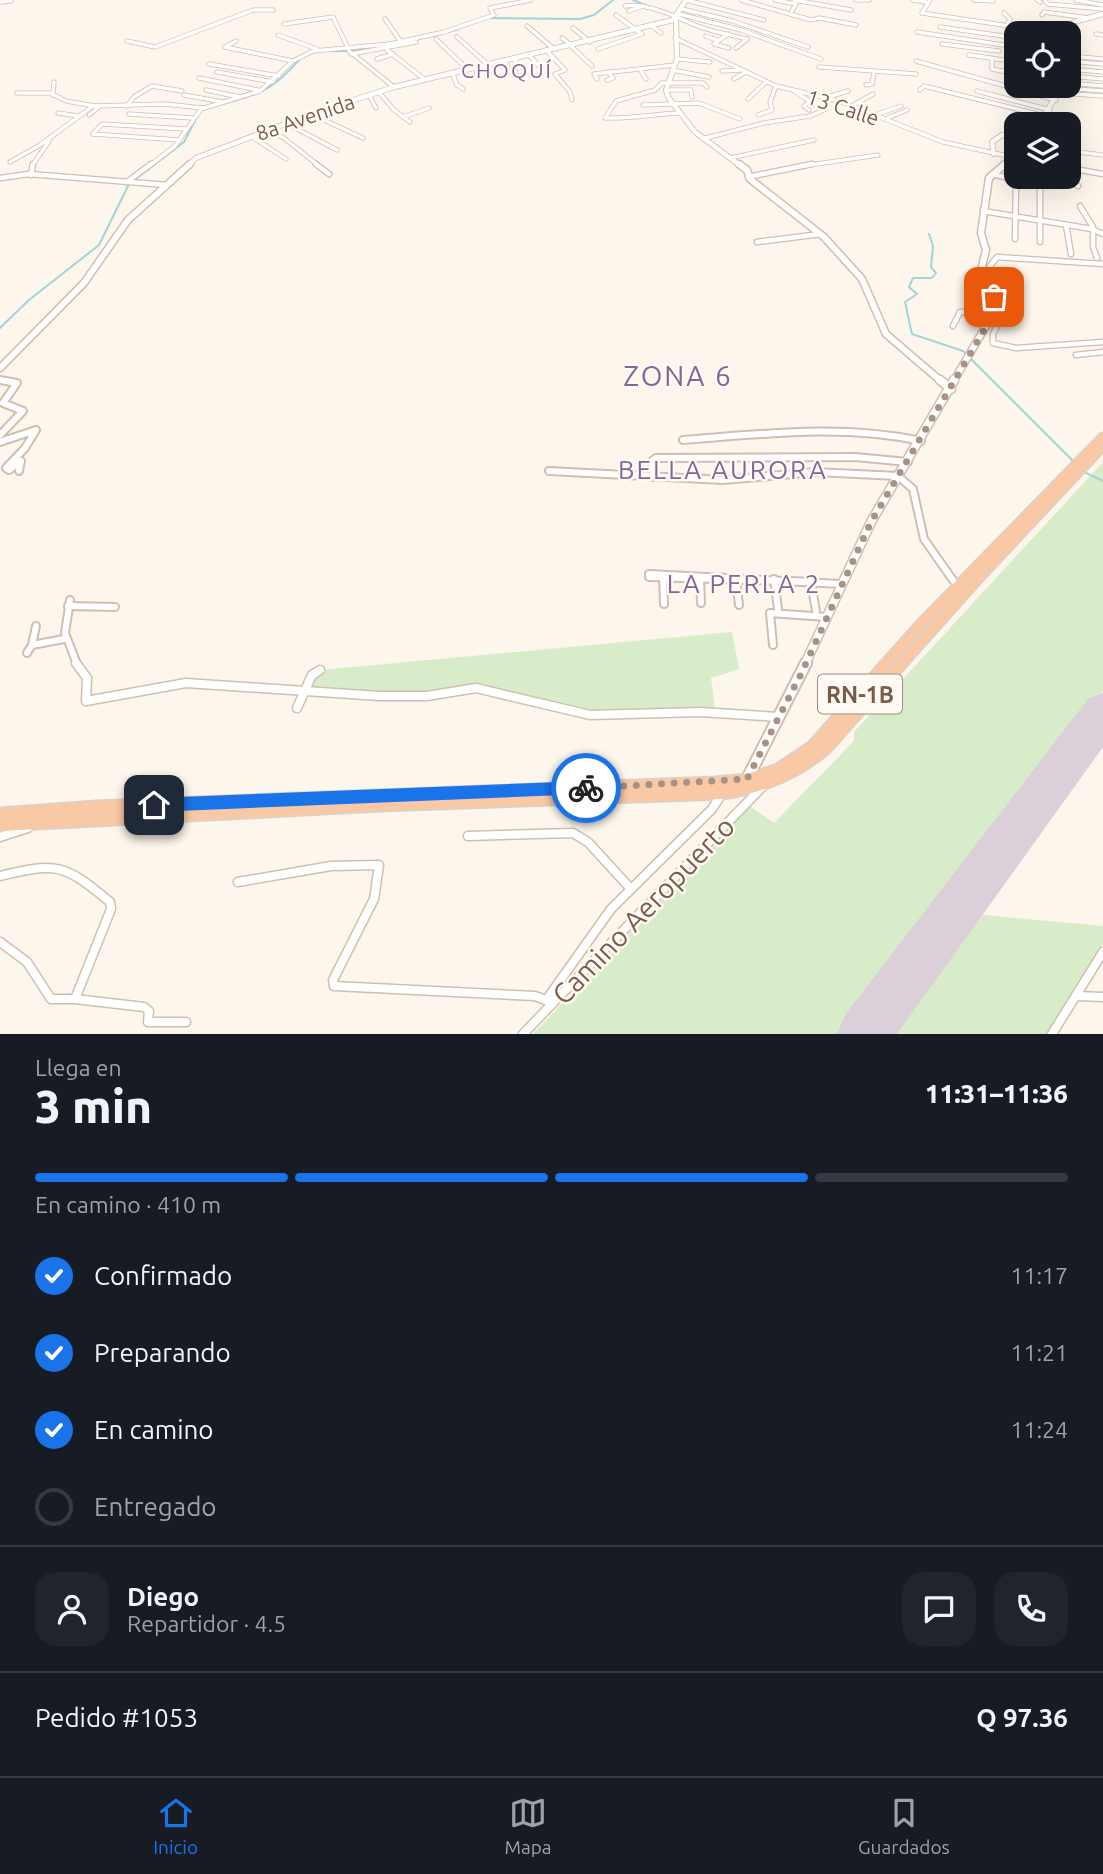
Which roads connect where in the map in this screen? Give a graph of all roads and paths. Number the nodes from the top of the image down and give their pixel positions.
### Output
1 (531, 0) edge
2 (686, 0) edge
3 (741, 0) edge
4 (775, 0) edge
5 (794, 0) edge
6 (856, 0) edge
7 (869, 0) edge
8 (913, 0) edge
9 (974, 0) edge
10 (1076, 0) edge
11 (1094, 0) edge
12 (11, 1) edge
13 (928, 1) edge
14 (1041, 1) edge
15 (0, 2) edge
16 (993, 2) edge
17 (625, 6) dead end
18 (645, 6) junction
19 (1103, 7) edge
20 (771, 8) junction
21 (653, 9) junction
22 (273, 10) dead end
23 (851, 10) dead end
24 (629, 11) dead end
25 (792, 11) dead end
26 (646, 12) dead end
27 (1004, 13) dead end
28 (679, 14) junction
29 (616, 15) dead end
30 (1042, 15) dead end
31 (1089, 18) junction
32 (384, 19) dead end
33 (764, 20) dead end
34 (1009, 21) edge
35 (1075, 21) edge
36 (284, 24) dead end
37 (856, 25) dead end
38 (527, 26) dead end
39 (652, 26) junction
40 (1004, 26) edge
41 (940, 27) dead end
42 (573, 28) dead end
43 (637, 30) junction
44 (917, 32) dead end
45 (661, 33) dead end
46 (727, 34) junction
47 (1096, 34) dead end
48 (278, 35) dead end
49 (755, 35) junction
50 (1103, 35) edge
51 (706, 36) dead end
52 (1004, 36) edge
53 (457, 37) dead end
54 (562, 38) dead end
55 (675, 38) junction
56 (436, 39) dead end
57 (747, 39) junction
58 (717, 40) junction
59 (127, 41) dead end
60 (236, 41) dead end
61 (401, 42) junction
62 (416, 42) dead end
63 (590, 42) junction
64 (942, 44) dead end
65 (1002, 45) joint
66 (571, 46) junction
67 (808, 47) dead end
68 (729, 48) dead end
69 (736, 48) dead end
70 (318, 49) junction
71 (554, 49) junction
72 (598, 49) dead end
73 (387, 50) junction
74 (546, 50) junction
75 (349, 51) junction
76 (999, 51) junction
77 (393, 54) junction
78 (528, 54) junction
79 (969, 55) dead end
80 (1081, 56) edge
81 (1103, 57) edge
82 (514, 58) junction
83 (377, 59) dead end
84 (821, 59) dead end
85 (994, 59) junction
86 (1081, 59) edge
87 (504, 60) junction
88 (1004, 60) edge
89 (293, 61) junction
90 (915, 61) dead end
91 (710, 62) dead end
92 (209, 64) dead end
93 (486, 64) junction
94 (674, 64) junction
95 (1103, 64) edge
96 (475, 66) junction
97 (540, 66) dead end
98 (592, 66) dead end
99 (819, 67) dead end
100 (466, 68) junction
101 (640, 69) junction
102 (1081, 70) edge
103 (722, 71) dead end
104 (743, 71) junction
105 (1004, 71) edge
106 (217, 72) dead end
107 (452, 72) junction
108 (511, 72) dead end
109 (608, 72) junction
110 (874, 72) junction
111 (1103, 72) edge
112 (521, 73) dead end
113 (916, 74) dead end
114 (279, 76) junction
115 (709, 77) dead end
116 (1081, 77) edge
117 (199, 78) dead end
118 (478, 78) dead end
119 (424, 79) junction
120 (597, 79) dead end
121 (646, 79) dead end
122 (734, 79) dead end
123 (1103, 79) edge
124 (607, 80) dead end
125 (54, 82) dead end
126 (273, 82) junction
127 (766, 82) junction
128 (1081, 84) edge
129 (866, 85) dead end
130 (666, 86) junction
131 (776, 86) junction
132 (1103, 86) edge
133 (394, 87) junction
134 (707, 87) dead end
135 (463, 89) dead end
136 (936, 89) junction
137 (206, 90) dead end
138 (260, 90) junction
139 (920, 90) dead end
140 (848, 91) dead end
141 (977, 91) dead end
142 (1081, 91) edge
143 (379, 92) junction
144 (795, 92) junction
145 (17, 93) dead end
146 (949, 93) junction
147 (873, 94) dead end
148 (1103, 94) edge
149 (53, 95) junction
150 (369, 95) junction
151 (242, 97) junction
152 (692, 97) dead end
153 (827, 97) junction
154 (930, 97) dead end
155 (748, 99) dead end
156 (572, 100) dead end
157 (944, 100) dead end
158 (1056, 100) joint
159 (809, 102) junction
160 (225, 103) junction
161 (673, 103) junction
162 (161, 104) junction
163 (643, 105) dead end
164 (98, 106) junction
165 (127, 106) junction
166 (852, 106) junction
167 (901, 106) dead end
168 (203, 108) junction
169 (376, 108) dead end
170 (429, 108) dead end
171 (809, 110) dead end
172 (907, 110) dead end
173 (1050, 110) joint
174 (152, 112) dead end
175 (1025, 112) edge
176 (58, 113) dead end
177 (680, 113) junction
178 (129, 114) dead end
179 (311, 114) junction
180 (89, 115) dead end
181 (758, 115) dead end
182 (875, 115) junction
183 (78, 116) junction
184 (403, 117) junction
185 (192, 118) junction
186 (740, 119) dead end
187 (885, 119) junction
188 (410, 122) dead end
189 (286, 123) junction
190 (186, 129) junction
191 (265, 130) junction
192 (1004, 135) edge
193 (251, 136) junction
194 (50, 138) junction
195 (363, 138) dead end
196 (702, 139) junction
197 (179, 140) junction
198 (814, 140) dead end
199 (337, 150) dead end
200 (1081, 152) edge
201 (994, 154) junction
202 (878, 155) dead end
203 (1103, 155) edge
204 (1004, 156) edge
205 (730, 158) junction
206 (286, 159) dead end
207 (10, 162) dead end
208 (1004, 166) edge
209 (1081, 170) edge
210 (329, 174) dead end
211 (992, 174) junction
212 (1103, 174) edge
213 (31, 175) junction
214 (748, 177) junction
215 (0, 178) edge
216 (1004, 178) edge
217 (128, 181) junction
218 (167, 184) junction
219 (1015, 189) edge
220 (1040, 189) edge
221 (1080, 206) dead end
222 (983, 211) junction
223 (1013, 216) junction
224 (1038, 220) junction
225 (1066, 225) junction
226 (1092, 229) junction
227 (821, 234) junction
228 (1103, 234) edge
229 (1014, 240) dead end
230 (757, 242) dead end
231 (1040, 242) dead end
232 (1071, 254) dead end
233 (1097, 258) dead end
234 (1103, 264) edge
235 (995, 312) junction
236 (954, 326) dead end
237 (1103, 342) edge
238 (1103, 352) edge
239 (1076, 355) dead end
240 (0, 368) edge
241 (0, 380) edge
242 (950, 389) junction
243 (0, 435) edge
244 (1103, 436) edge
245 (683, 440) dead end
246 (921, 440) junction
247 (0, 442) edge
248 (1103, 446) edge
249 (765, 459) junction
250 (908, 462) junction
251 (1078, 468) junction
252 (19, 471) dead end
253 (549, 471) dead end
254 (771, 475) junction
255 (898, 476) junction
256 (653, 477) junction
257 (700, 578) junction
258 (736, 579) junction
259 (774, 580) junction
260 (813, 582) junction
261 (841, 584) junction
262 (957, 586) junction
263 (701, 603) dead end
264 (664, 604) dead end
265 (739, 605) dead end
266 (115, 607) dead end
267 (778, 609) dead end
268 (816, 611) dead end
269 (826, 617) junction
270 (36, 626) dead end
271 (931, 629) junction
272 (64, 639) junction
273 (32, 645) junction
274 (773, 645) dead end
275 (27, 653) dead end
276 (320, 670) dead end
277 (305, 692) junction
278 (297, 708) dead end
279 (779, 717) junction
280 (747, 779) junction
281 (763, 786) junction
282 (570, 789) junction
283 (722, 793) junction
284 (624, 797) junction
285 (317, 799) junction
286 (377, 806) junction
287 (219, 813) junction
288 (0, 814) edge
289 (50, 816) junction
290 (0, 820) edge
291 (0, 825) edge
292 (468, 836) dead end
293 (0, 837) edge
294 (0, 876) edge
295 (238, 882) dead end
296 (630, 888) junction
297 (0, 942) edge
298 (1103, 952) edge
299 (1076, 996) junction
300 (1103, 997) edge
301 (75, 999) junction
302 (550, 1001) junction
303 (186, 1022) dead end
304 (523, 1034) edge
305 (1052, 1034) edge

1 - 61 street
2 - 28 street
2 - 33 street
3 - 20 street
4 - 20 street
4 - 25 street
5 - 23 street
6 - 7 street
8 - 13 street
9 - 16 street
10 - 19 street
11 - 19 street
12 - 15 street
13 - 40 street
14 - 19 street
17 - 18 street
18 - 21 street
18 - 24 street
19 - 31 street
20 - 37 street
21 - 26 street
21 - 28 street
22 - 59 street
27 - 34 street
28 - 39 street, 8a Avenida
28 - 46 street
28 - 49 street
28 - 55 street
28 - 67 street
29 - 43 street
30 - 31 street
31 - 35 street
32 - 61 street
36 - 75 street
38 - 71 street
39 - 43 street, 8a Avenida
39 - 45 street
41 - 52 street
42 - 63 street
43 - 63 street, 8a Avenida
43 - 72 street
44 - 65 street
46 - 57 street
46 - 58 street
47 - 50 street
48 - 70 street
49 - 57 street
49 - 84 street
51 - 58 street
53 - 93 street
54 - 66 street
55 - 94 street
55 - 104 street, 13 Calle
56 - 100 street
57 - 69 street
58 - 68 street
60 - 89 street
61 - 75 street
62 - 73 street
63 - 66 street, 8a Avenida
64 - 76 street
65 - 76 street
66 - 71 street, 8a Avenida
66 - 98 street
70 - 75 street
70 - 89 street
71 - 74 street, 8a Avenida
73 - 75 street
73 - 77 street
74 - 78 street, 8a Avenida
74 - 156 street
75 - 133 street
76 - 85 street
77 - 83 street
77 - 119 street
78 - 82 street, 8a Avenida
78 - 97 street
79 - 85 street
80 - 81 street
82 - 87 street, 8a Avenida
82 - 112 street
85 - 88 street
85 - 105 street
86 - 95 street
87 - 93 street, 8a Avenida
87 - 108 street
89 - 114 street
90 - 158 street
91 - 94 street
92 - 114 street
93 - 96 street, 8a Avenida
94 - 101 street
94 - 115 street
94 - 130 street
96 - 100 street, 8a Avenida
96 - 118 street
99 - 110 street
100 - 107 street, 8a Avenida
101 - 109 street
101 - 121 street
102 - 111 street
103 - 104 street
104 - 122 street
104 - 127 street, 13 Calle
106 - 126 street
107 - 119 street, 8a Avenida
107 - 135 street
109 - 120 street
109 - 124 street
110 - 113 street
110 - 129 street
114 - 126 street
116 - 123 street
117 - 138 street
119 - 133 street, 8a Avenida
125 - 149 street
126 - 138 street
127 - 131 street, 13 Calle
127 - 155 street
128 - 132 street
130 - 134 street
130 - 152 street
130 - 161 street
130 - 177 street
131 - 144 street, 13 Calle
131 - 181 street
133 - 143 street, 8a Avenida
136 - 139 street
136 - 146 street
136 - 154 street
137 - 151 street
138 - 151 street
140 - 153 street
141 - 173 street
142 - 148 street
143 - 150 street, 8a Avenida
143 - 184 street
144 - 153 street, 13 Calle
144 - 159 street
145 - 149 street
146 - 157 street
146 - 175 street
147 - 166 street
149 - 164 street
150 - 169 street
150 - 179 street, 8a Avenida
151 - 160 street
153 - 166 street, 13 Calle
158 - 173 street
159 - 171 street
159 - 196 street
160 - 165 street
160 - 168 street
161 - 163 street
161 - 177 street
161 - 186 street
162 - 165 street
162 - 168 street
162 - 174 street
164 - 165 street
164 - 180 street
164 - 183 street
166 - 182 street, 13 Calle
167 - 182 street
168 - 185 street
170 - 184 street
172 - 187 street
176 - 183 street
177 - 196 street
178 - 185 street
179 - 189 street, 8a Avenida
179 - 195 street
182 - 187 street, 13 Calle
183 - 194 street
184 - 188 street
185 - 190 street
187 - 201 street, 13 Calle
189 - 191 street, 8a Avenida
189 - 199 street
190 - 197 street
190 - 197 street
191 - 193 street, 8a Avenida
191 - 210 street
192 - 201 street
193 - 206 street
193 - 218 street, 8a Avenida
194 - 207 street
194 - 213 street
196 - 205 street
197 - 217 street
198 - 205 street
200 - 203 street
201 - 204 street, 13 Calle
202 - 214 street
205 - 214 street
208 - 211 street
209 - 212 street
211 - 216 street
211 - 222 street
213 - 215 street
213 - 217 street
214 - 227 street
217 - 218 street
218 - 240 street, 8a Avenida
219 - 223 street
220 - 224 street
221 - 226 street
222 - 223 street
222 - 235 street
223 - 224 street
223 - 229 street
224 - 225 street
224 - 231 street
225 - 226 street
225 - 232 street
226 - 228 street
226 - 233 street
227 - 230 street
227 - 242 street
234 - 237 street
235 - 236 street
235 - 242 street
238 - 239 street
241 - 243 street
242 - 246 street
244 - 251 highway, RN-1B
245 - 246 street
246 - 250 street
247 - 252 street
248 - 251 highway, RN-1B
249 - 250 street
249 - 254 street
249 - 256 street
250 - 255 street
251 - 262 highway, RN-1B
251 - 271 highway, RN-1B
253 - 256 street
254 - 255 street
254 - 256 street
255 - 261 street
255 - 262 street
257 - 258 street
257 - 263 street
257 - 264 street
258 - 259 street
258 - 265 street
259 - 260 street
259 - 267 street
260 - 261 street
260 - 268 street
261 - 269 street
262 - 271 highway
262 - 280 highway, RN-1B
266 - 272 street
269 - 274 street
269 - 279 street
270 - 273 street
271 - 281 highway, RN-1B
272 - 273 street
272 - 277 street
273 - 275 street
276 - 277 street
277 - 278 street
277 - 279 street
279 - 280 street
280 - 282 highway, RN-1B
280 - 284 highway
281 - 283 highway, RN-1B
281 - 302 street, Camino Aeropuerto
282 - 285 highway, RN-1B
282 - 286 highway
283 - 284 highway, RN-1B
283 - 296 street
284 - 286 highway, RN-1B
285 - 287 highway
285 - 289 highway, RN-1B
286 - 287 highway, RN-1B
287 - 289 highway, RN-1B
288 - 289 highway, RN-1B
289 - 290 highway
289 - 291 highway, RN-1B
289 - 293 street
292 - 296 street
294 - 301 street
295 - 302 street
296 - 302 street
297 - 301 street
298 - 299 street
299 - 300 street
299 - 305 street
301 - 303 street
302 - 304 street, Camino Aeropuerto

